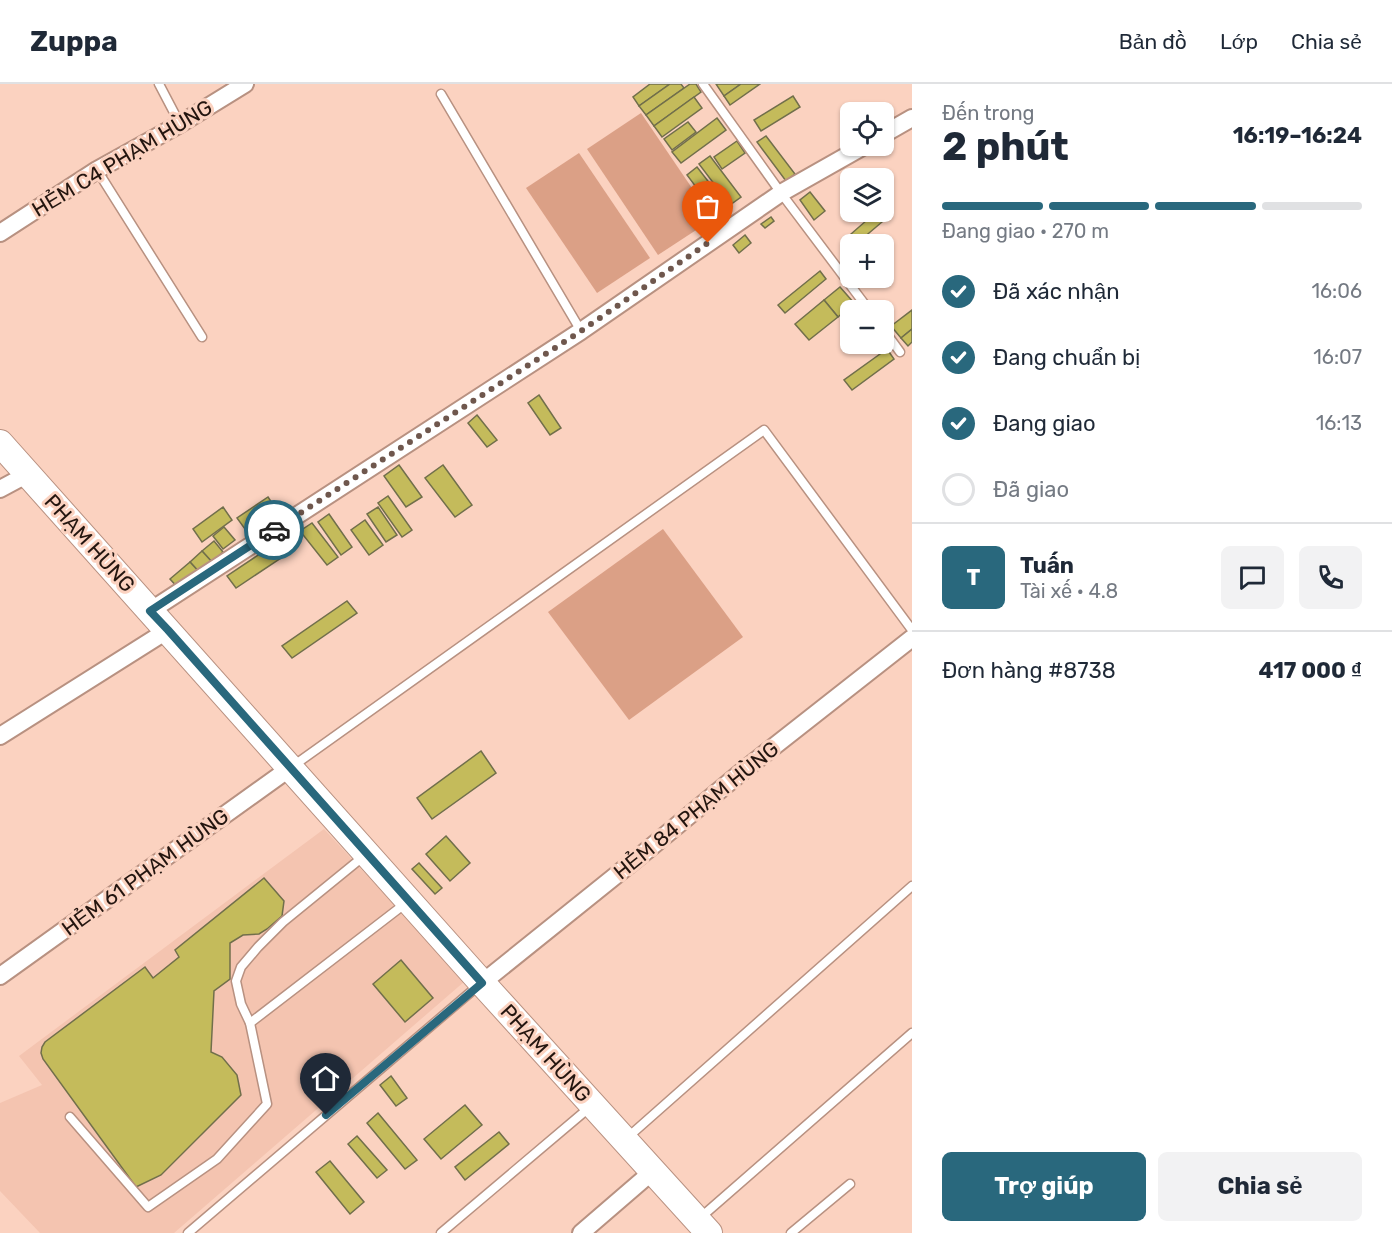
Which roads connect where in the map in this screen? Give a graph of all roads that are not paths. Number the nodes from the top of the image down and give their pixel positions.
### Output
1 (159, 84) edge
2 (245, 84) edge
3 (703, 84) edge
4 (441, 94) dead end
5 (912, 118) edge
6 (180, 124) junction
7 (894, 128) edge
8 (846, 156) edge
9 (97, 170) junction
10 (781, 193) junction
11 (0, 233) edge
12 (861, 300) edge
13 (581, 331) junction
14 (202, 337) dead end
15 (894, 344) edge
16 (900, 352) dead end
17 (0, 443) edge
18 (28, 474) junction
19 (0, 489) edge
20 (150, 611) junction
21 (168, 630) junction
22 (912, 630) edge
23 (912, 638) edge
24 (0, 736) edge
25 (290, 768) junction
26 (367, 854) junction
27 (912, 886) edge
28 (408, 901) junction
29 (0, 976) edge
30 (482, 983) junction
31 (250, 1023) junction
32 (912, 1033) edge
33 (592, 1105) junction
34 (70, 1117) dead end
35 (624, 1140) junction
36 (653, 1171) junction
37 (850, 1184) dead end
38 (703, 1227) edge
39 (188, 1233) edge
40 (441, 1233) edge
41 (581, 1233) edge
42 (791, 1233) edge

1 - 6 lane
2 - 6 street, HẺM C4 PHẠM HÙNG
3 - 10 lane
4 - 13 lane
5 - 7 street
6 - 9 street, HẺM C4 PHẠM HÙNG
8 - 10 street
9 - 11 street, HẺM C4 PHẠM HÙNG
9 - 14 lane
10 - 12 lane
10 - 13 street
13 - 20 street
15 - 16 lane
17 - 18 main road, PHẠM HÙNG
18 - 19 street
18 - 20 main road, PHẠM HÙNG
20 - 21 main road, PHẠM HÙNG
21 - 24 street
21 - 25 main road, PHẠM HÙNG
22 - 25 lane
23 - 30 street, HẺM 84 PHẠM HÙNG
25 - 26 main road, PHẠM HÙNG
25 - 29 street, HẺM 61 PHẠM HÙNG
26 - 28 main road, PHẠM HÙNG
26 - 31 lane
27 - 35 lane
28 - 30 main road, PHẠM HÙNG
28 - 31 lane
30 - 33 main road, PHẠM HÙNG
30 - 39 lane
31 - 34 lane
32 - 38 lane
33 - 35 main road, PHẠM HÙNG
33 - 40 lane
35 - 36 main road, PHẠM HÙNG
36 - 38 main road, PHẠM HÙNG
36 - 41 street
37 - 42 lane

